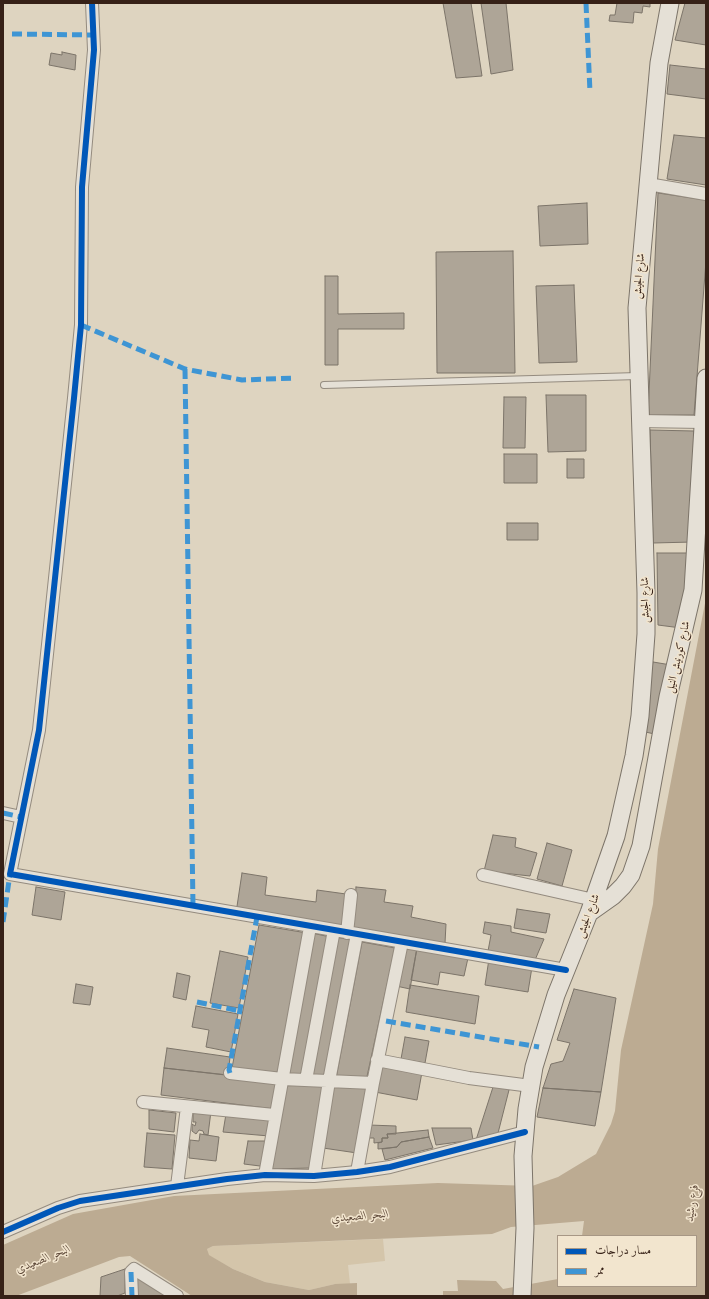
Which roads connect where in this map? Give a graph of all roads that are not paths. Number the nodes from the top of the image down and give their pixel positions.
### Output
1 (92, 3) edge
2 (670, 3) edge
3 (648, 184) junction
4 (706, 194) edge
5 (638, 376) junction
6 (706, 378) edge
7 (324, 386) dead end
8 (640, 421) junction
9 (704, 422) junction
10 (3, 814) edge
11 (21, 817) junction
12 (483, 875) dead end
13 (351, 895) dead end
14 (592, 906) junction
15 (310, 927) junction
16 (334, 930) junction
17 (352, 934) junction
18 (402, 942) junction
19 (566, 970) junction
20 (377, 1060) junction
21 (230, 1073) dead end
22 (282, 1079) junction
23 (306, 1080) junction
24 (329, 1081) junction
25 (373, 1083) junction
26 (531, 1086) junction
27 (143, 1102) dead end
28 (187, 1107) junction
29 (274, 1115) junction
30 (524, 1132) junction
31 (357, 1172) junction
32 (265, 1175) junction
33 (314, 1176) junction
34 (177, 1186) junction
35 (3, 1232) edge
36 (522, 1289) edge
37 (132, 1296) edge
38 (177, 1296) edge

1 - 11 street
2 - 3 main road, شارع الجيش
3 - 4 street
3 - 5 main road, شارع الجيش
5 - 7 lane
5 - 8 main road, شارع الجيش
6 - 9 main road, شارع كورنيش النيل
8 - 9 street
8 - 14 main road, شارع الجيش
9 - 14 main road, شارع كورنيش النيل
10 - 11 street
11 - 15 street
12 - 14 street
13 - 17 street
14 - 19 main road, شارع الجيش
15 - 16 street
15 - 22 street
16 - 17 street
16 - 23 street
17 - 18 street
17 - 24 street
18 - 19 street
18 - 20 street
19 - 26 main road, شارع الجيش
20 - 25 street
20 - 26 street
21 - 22 street
22 - 23 street
22 - 29 street
23 - 24 street
24 - 25 street
24 - 33 street
25 - 31 street
26 - 30 main road, شارع الجيش
27 - 28 street
28 - 29 street
28 - 34 street
29 - 32 street
30 - 31 street
30 - 36 main road, شارع الجيش
31 - 33 street
32 - 33 street
32 - 34 street
34 - 35 street
37 - 38 street

